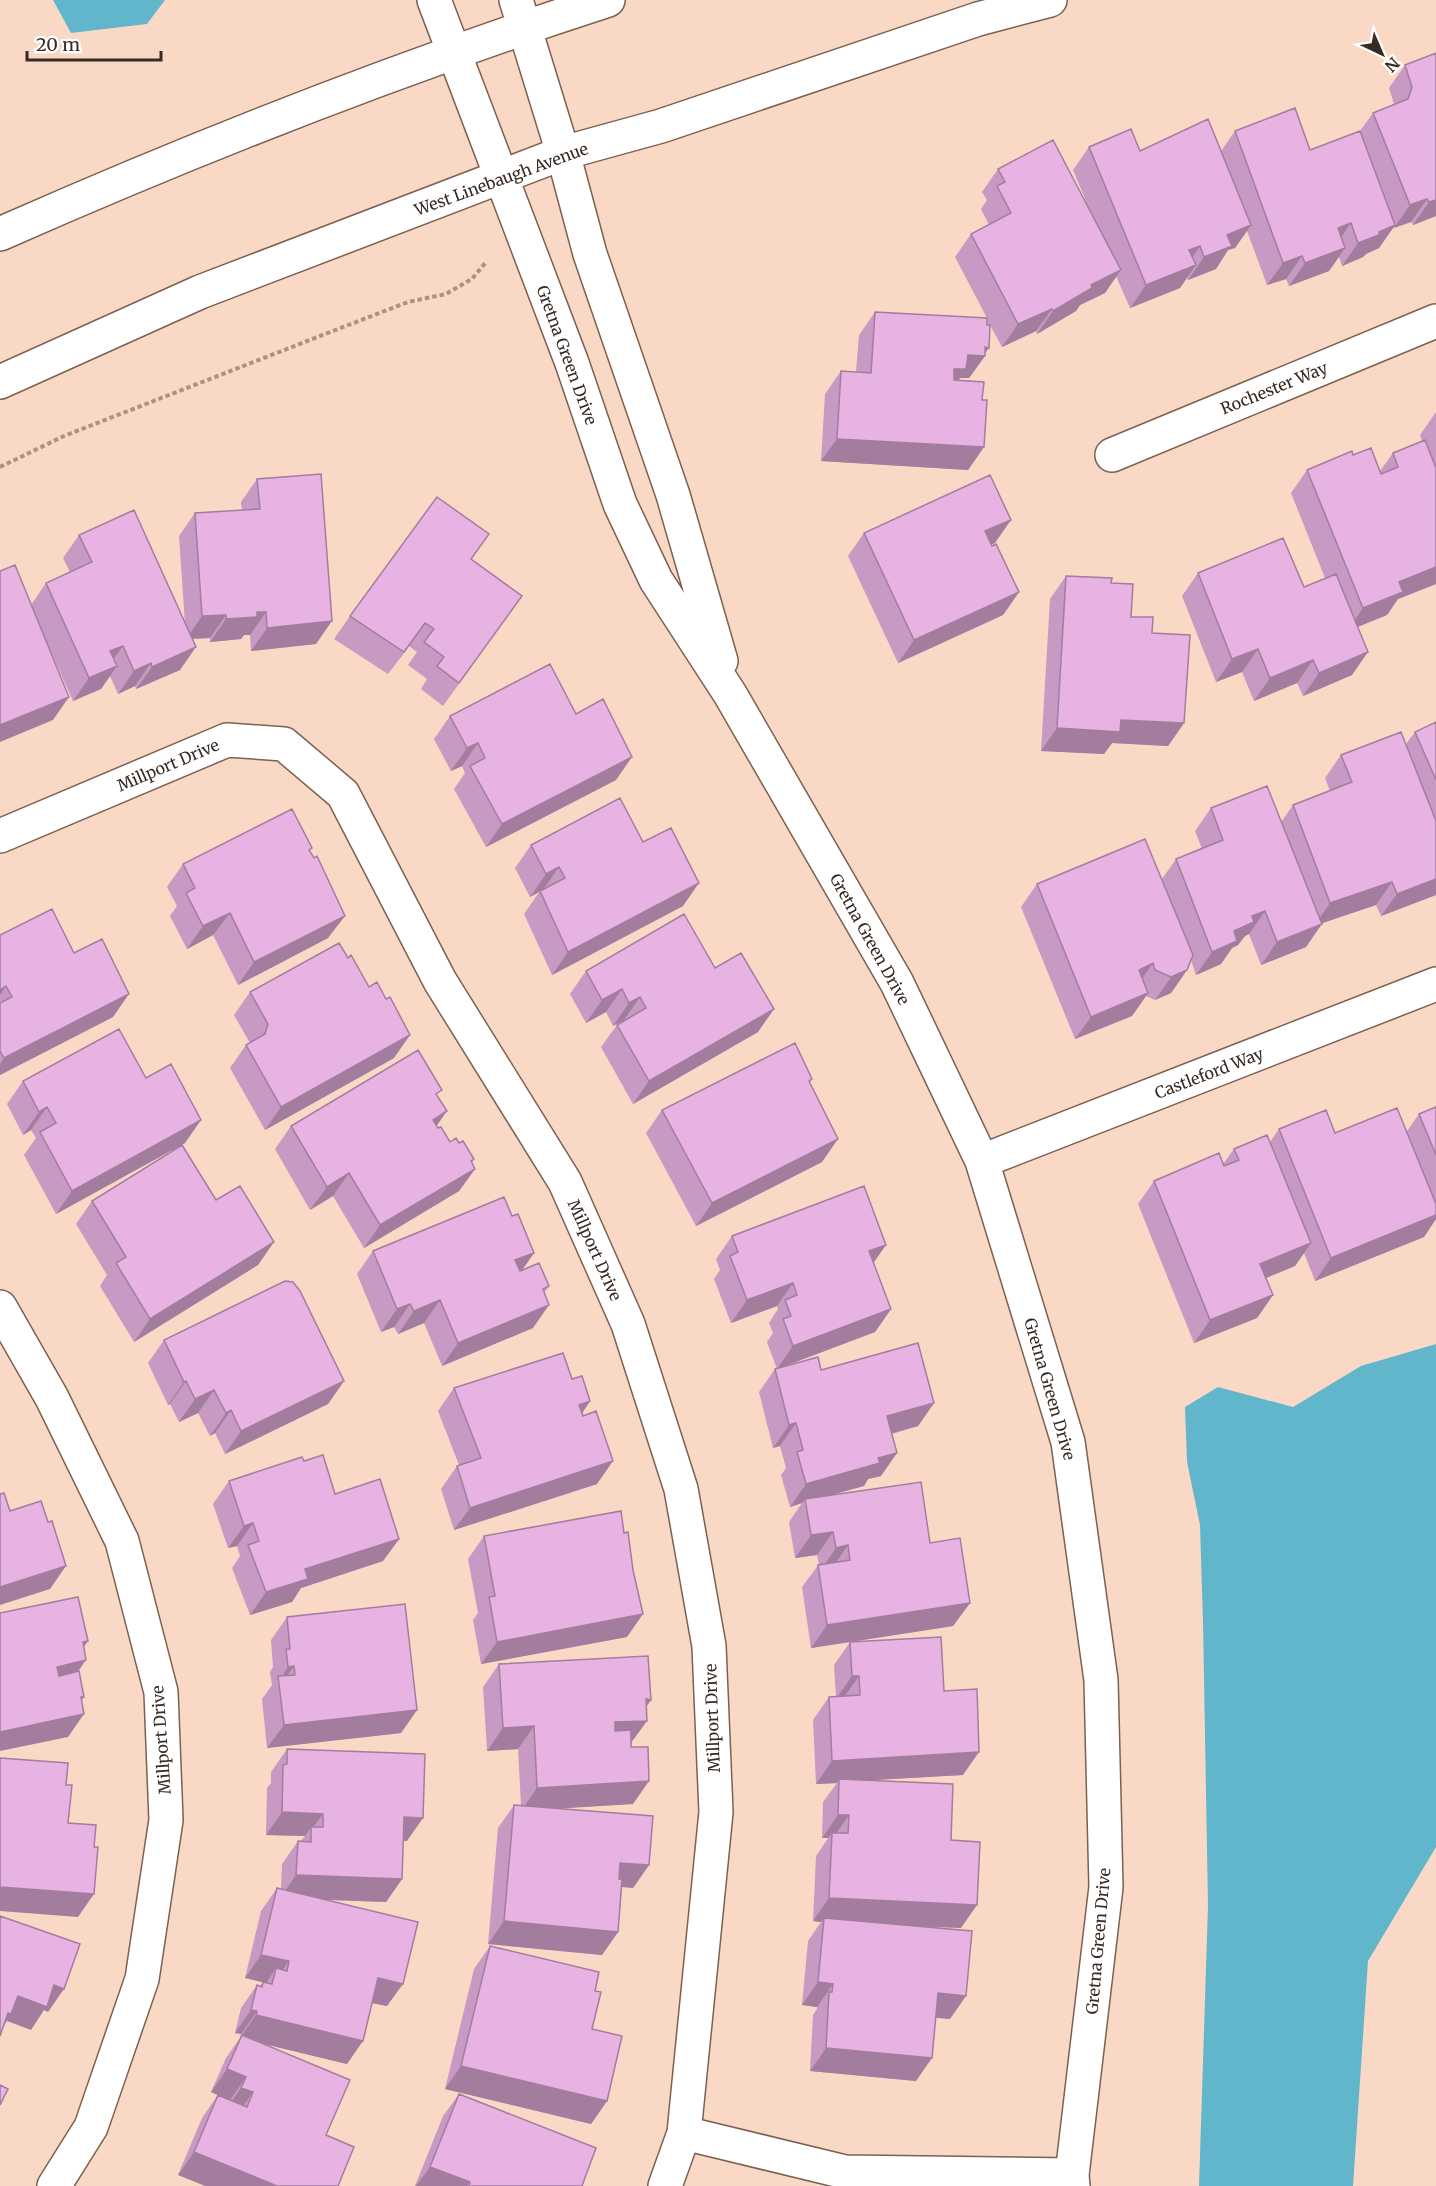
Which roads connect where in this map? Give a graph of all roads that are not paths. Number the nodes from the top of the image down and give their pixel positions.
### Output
1 (434, 0) edge
2 (608, 0) edge
3 (1050, 0) edge
4 (520, 14) edge
5 (453, 51) junction
6 (563, 153) junction
7 (501, 177) junction
8 (0, 234) edge
9 (1436, 321) edge
10 (0, 382) edge
11 (1112, 455) dead end
12 (730, 694) junction
13 (0, 837) edge
14 (1436, 984) edge
15 (982, 1161) junction
16 (0, 1307) edge
17 (684, 2133) junction
18 (1073, 2181) edge
19 (54, 2186) edge
20 (665, 2186) edge

1 - 5 street, Gretna Green Drive
2 - 4 street
3 - 6 street, West Linebaugh Avenue
4 - 5 street
4 - 6 street, Gretna Green Drive
5 - 7 street, Gretna Green Drive
5 - 8 street
6 - 7 street, West Linebaugh Avenue
6 - 12 street, Gretna Green Drive
7 - 10 street, West Linebaugh Avenue
7 - 12 street, Gretna Green Drive
9 - 11 street, Rochester Way
12 - 15 street, Gretna Green Drive
13 - 17 street, Millport Drive
14 - 15 street, Castleford Way
15 - 18 street, Gretna Green Drive
16 - 19 street, Millport Drive
17 - 18 street
17 - 20 street, Millport Drive

